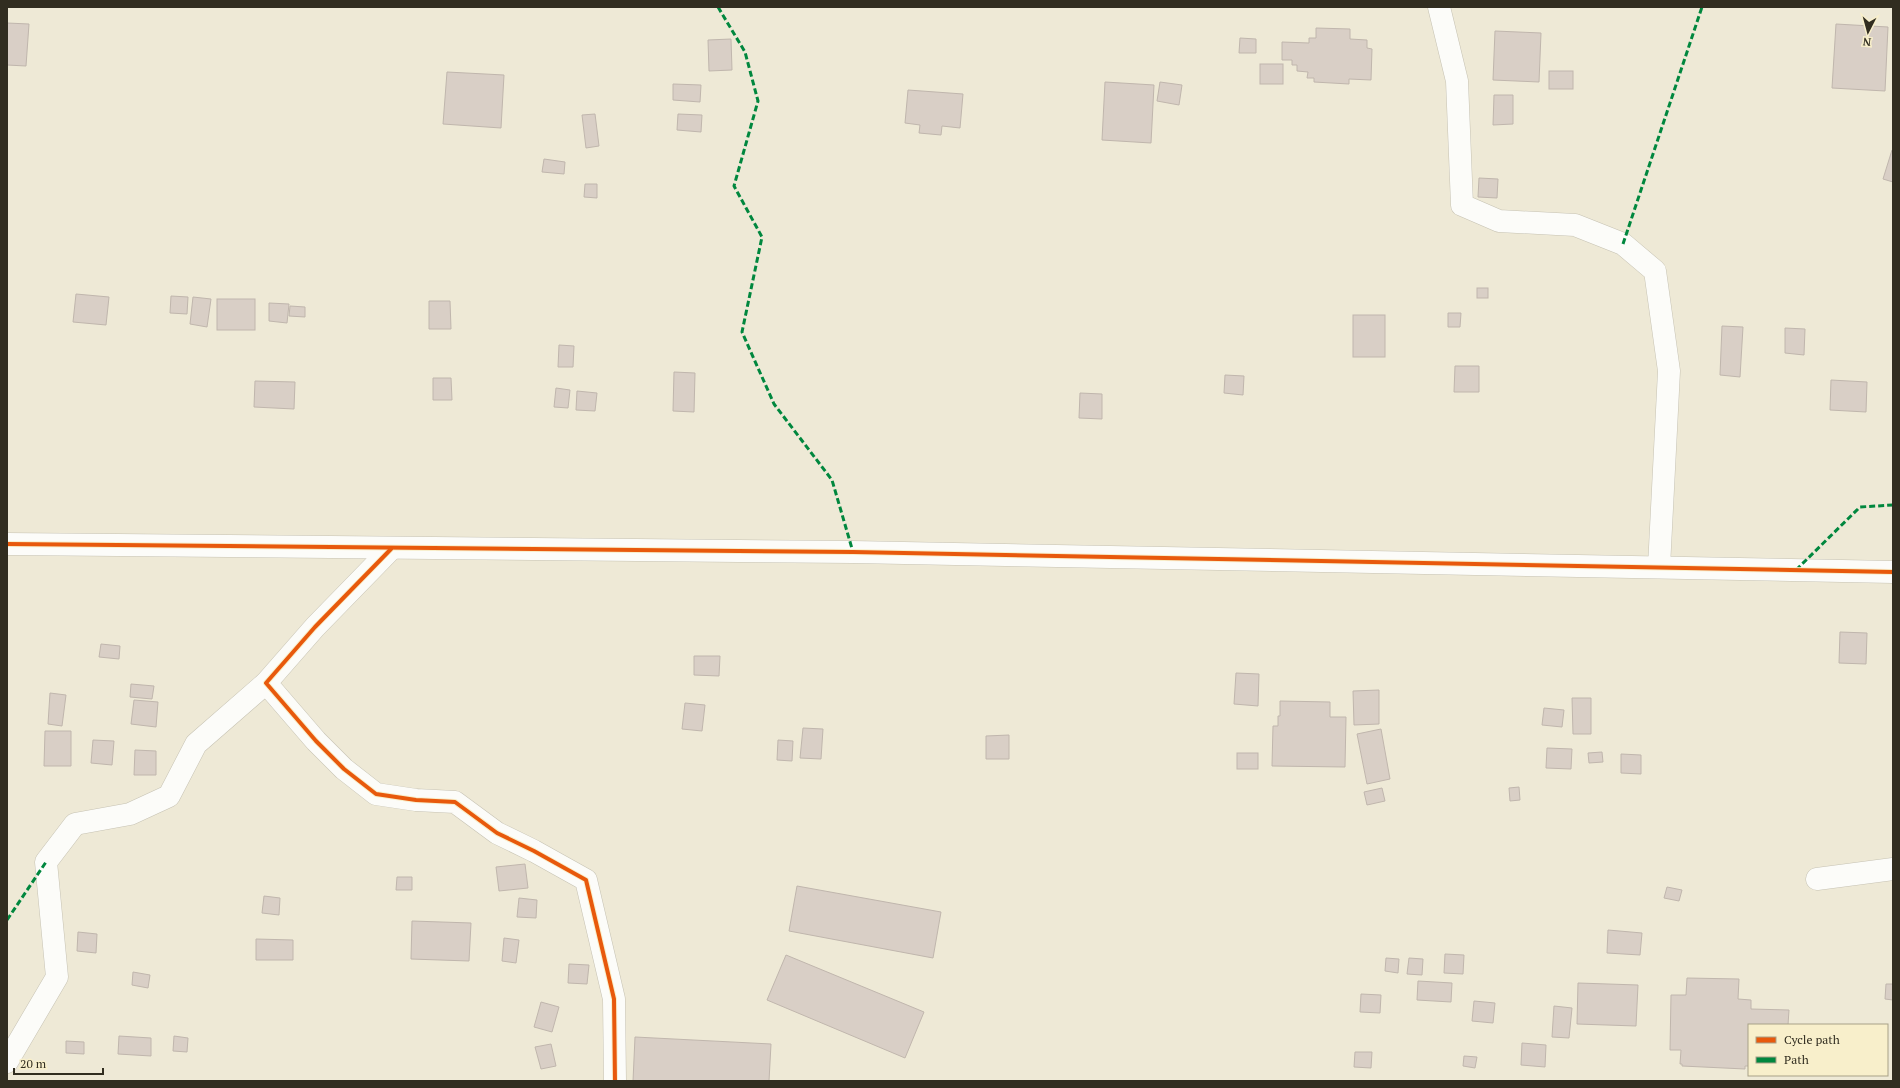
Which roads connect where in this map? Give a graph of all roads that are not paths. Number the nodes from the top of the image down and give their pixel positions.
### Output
1 (1439, 7) edge
2 (7, 544) edge
3 (391, 549) junction
4 (1659, 567) junction
5 (1893, 572) edge
6 (266, 683) junction
7 (1893, 869) edge
8 (1817, 879) dead end
9 (7, 1062) edge
10 (615, 1081) edge

1 - 4 street
2 - 3 street
3 - 4 street
3 - 6 street
4 - 5 street
6 - 9 street
6 - 10 street
7 - 8 street

